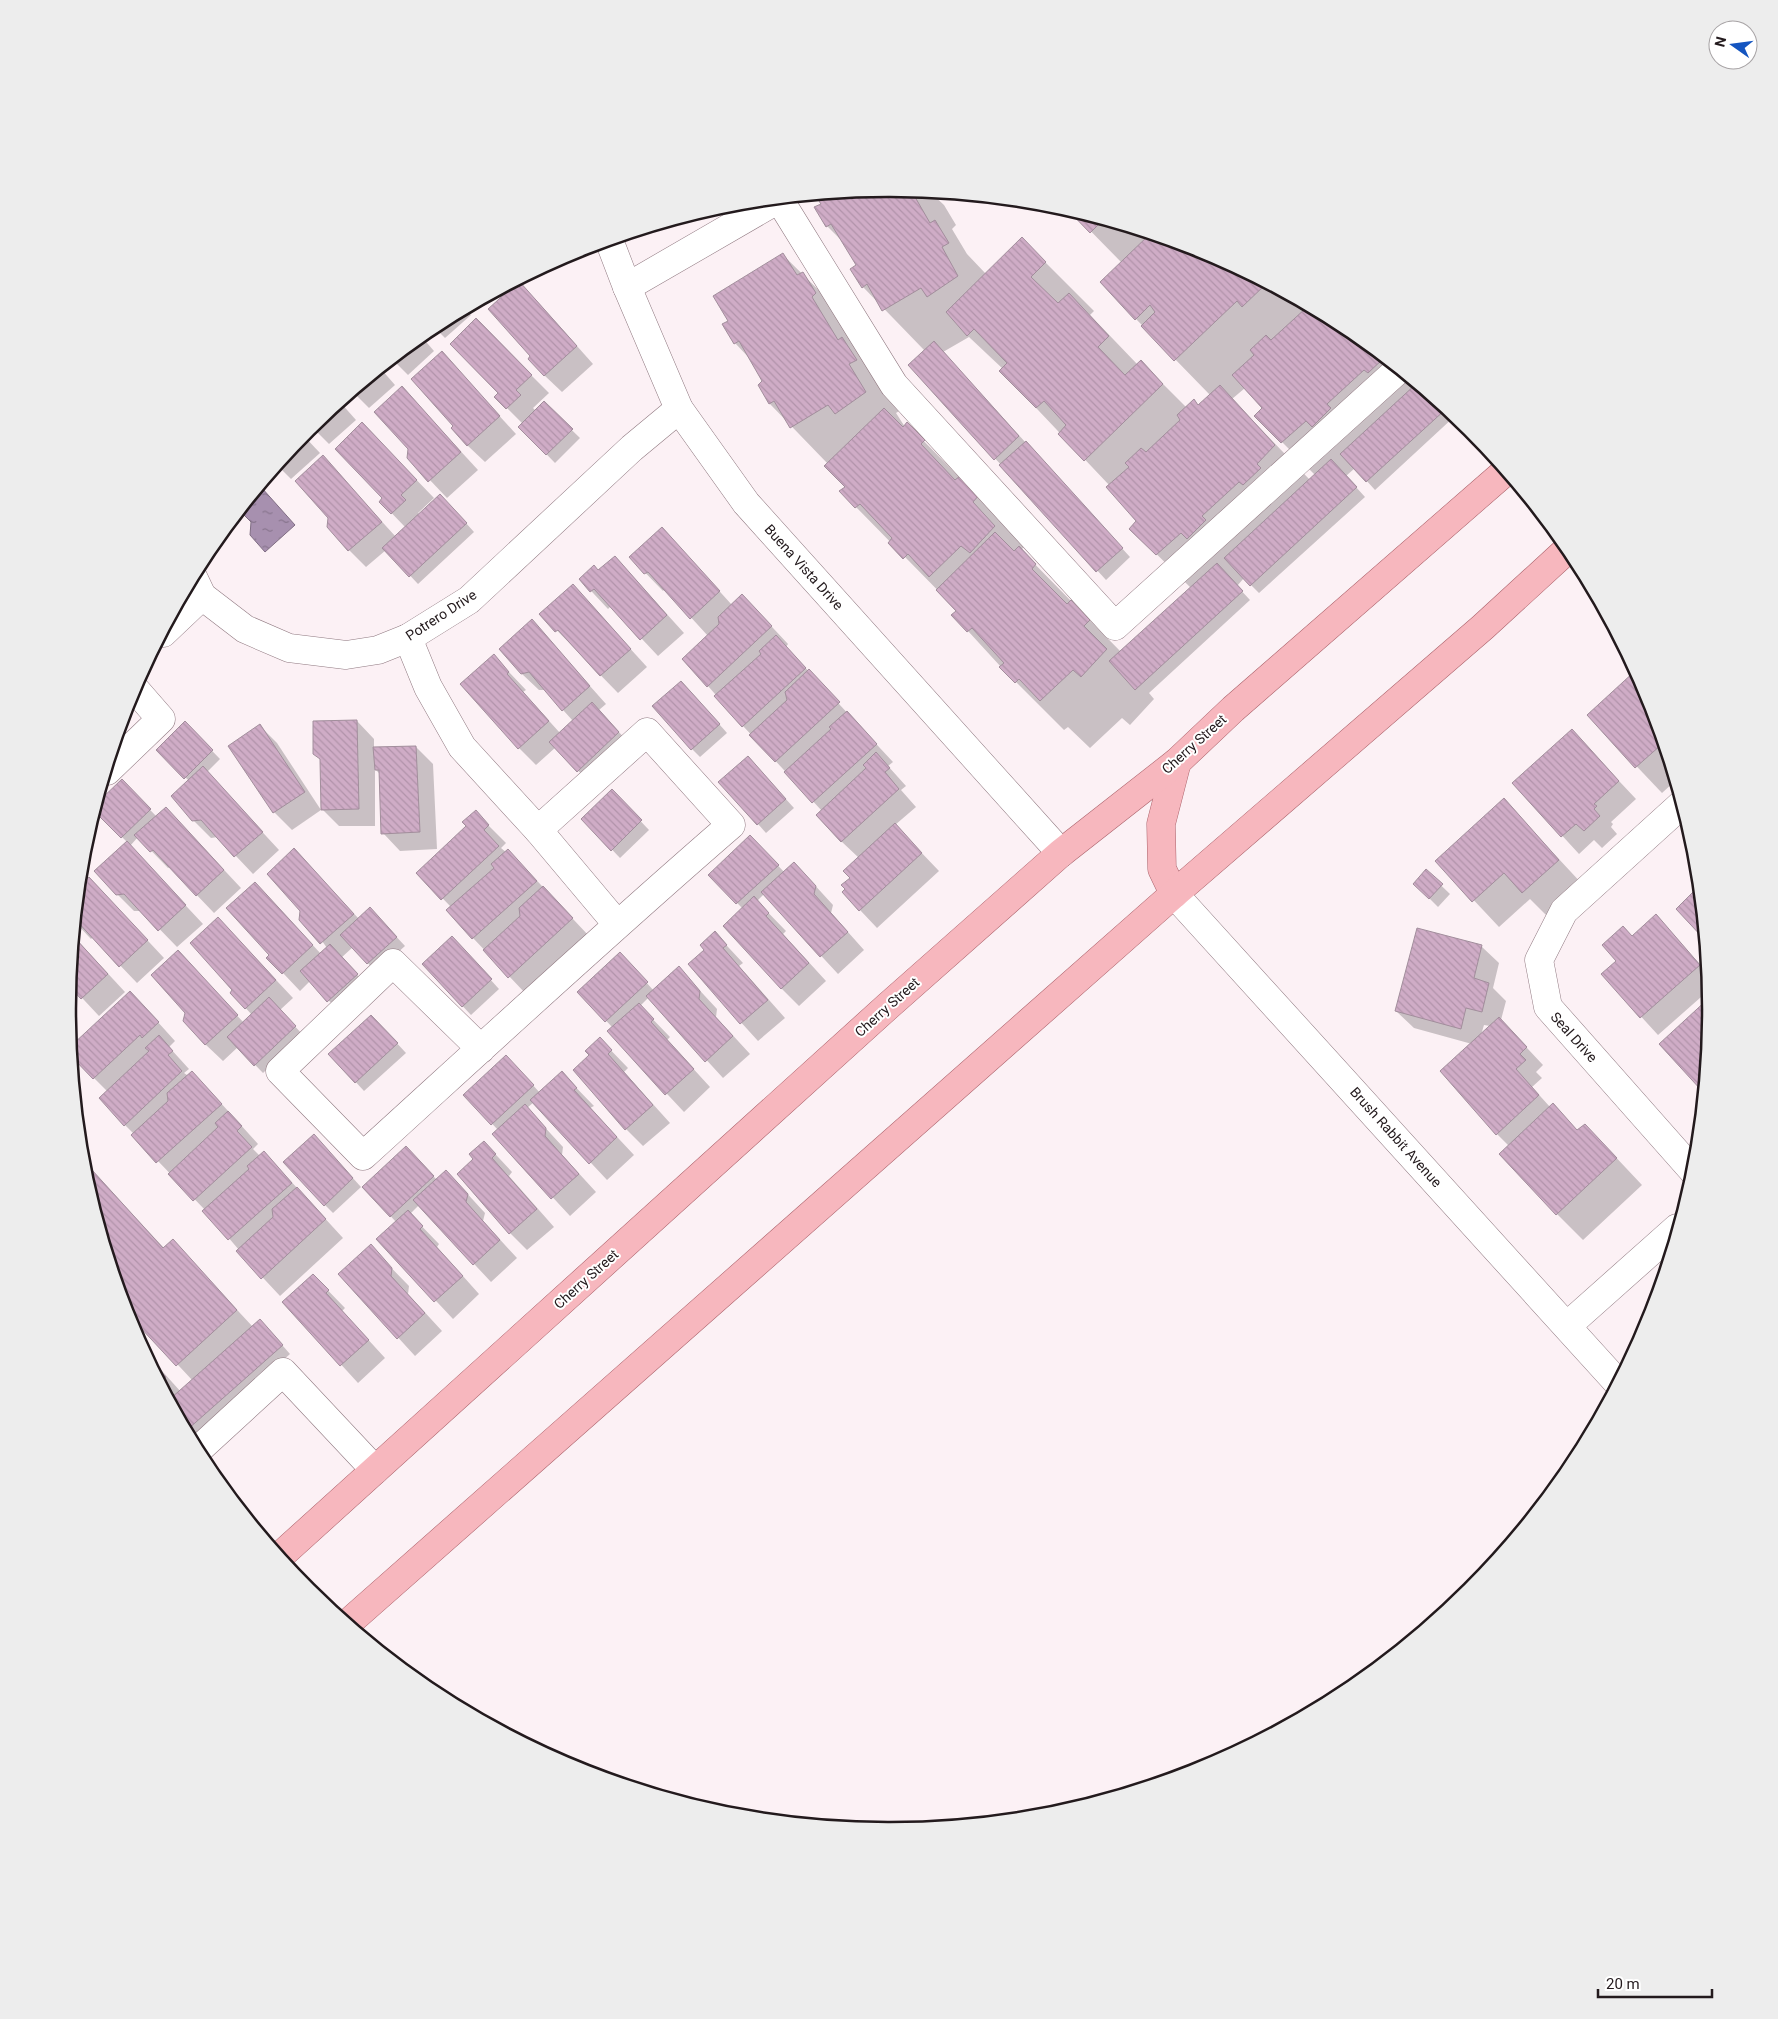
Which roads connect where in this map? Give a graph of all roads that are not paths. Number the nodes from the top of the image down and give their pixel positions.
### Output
1 (782, 204) edge
2 (766, 207) edge
3 (611, 246) edge
4 (626, 287) junction
5 (1394, 373) edge
6 (679, 409) junction
7 (1501, 475) edge
8 (1562, 554) edge
9 (198, 587) edge
10 (183, 607) edge
11 (408, 638) junction
12 (140, 694) edge
13 (1177, 762) junction
14 (114, 764) edge
15 (1676, 809) edge
16 (538, 830) junction
17 (1061, 853) junction
18 (1174, 894) junction
19 (618, 924) junction
20 (481, 1048) junction
21 (1687, 1164) edge
22 (1670, 1234) edge
23 (1568, 1325) junction
24 (1613, 1378) edge
25 (203, 1445) edge
26 (375, 1470) junction
27 (284, 1552) edge
28 (352, 1620) edge

1 - 5 street
2 - 4 street
3 - 4 street, Buena Vista Drive
4 - 6 street, Buena Vista Drive
6 - 11 street, Potrero Drive
6 - 17 street, Buena Vista Drive
7 - 13 main road, Cherry Street
8 - 18 main road
9 - 10 street
9 - 11 street, Potrero Drive
11 - 16 street
12 - 14 street
13 - 17 main road, Cherry Street
13 - 18 main road
15 - 21 street, Seal Drive
16 - 19 street
16 - 19 street
17 - 26 main road, Cherry Street
18 - 23 street, Brush Rabbit Avenue
18 - 28 main road
19 - 20 street
20 - 20 street
22 - 23 street
23 - 24 street, Brush Rabbit Avenue
25 - 26 street
26 - 27 main road, Cherry Street

